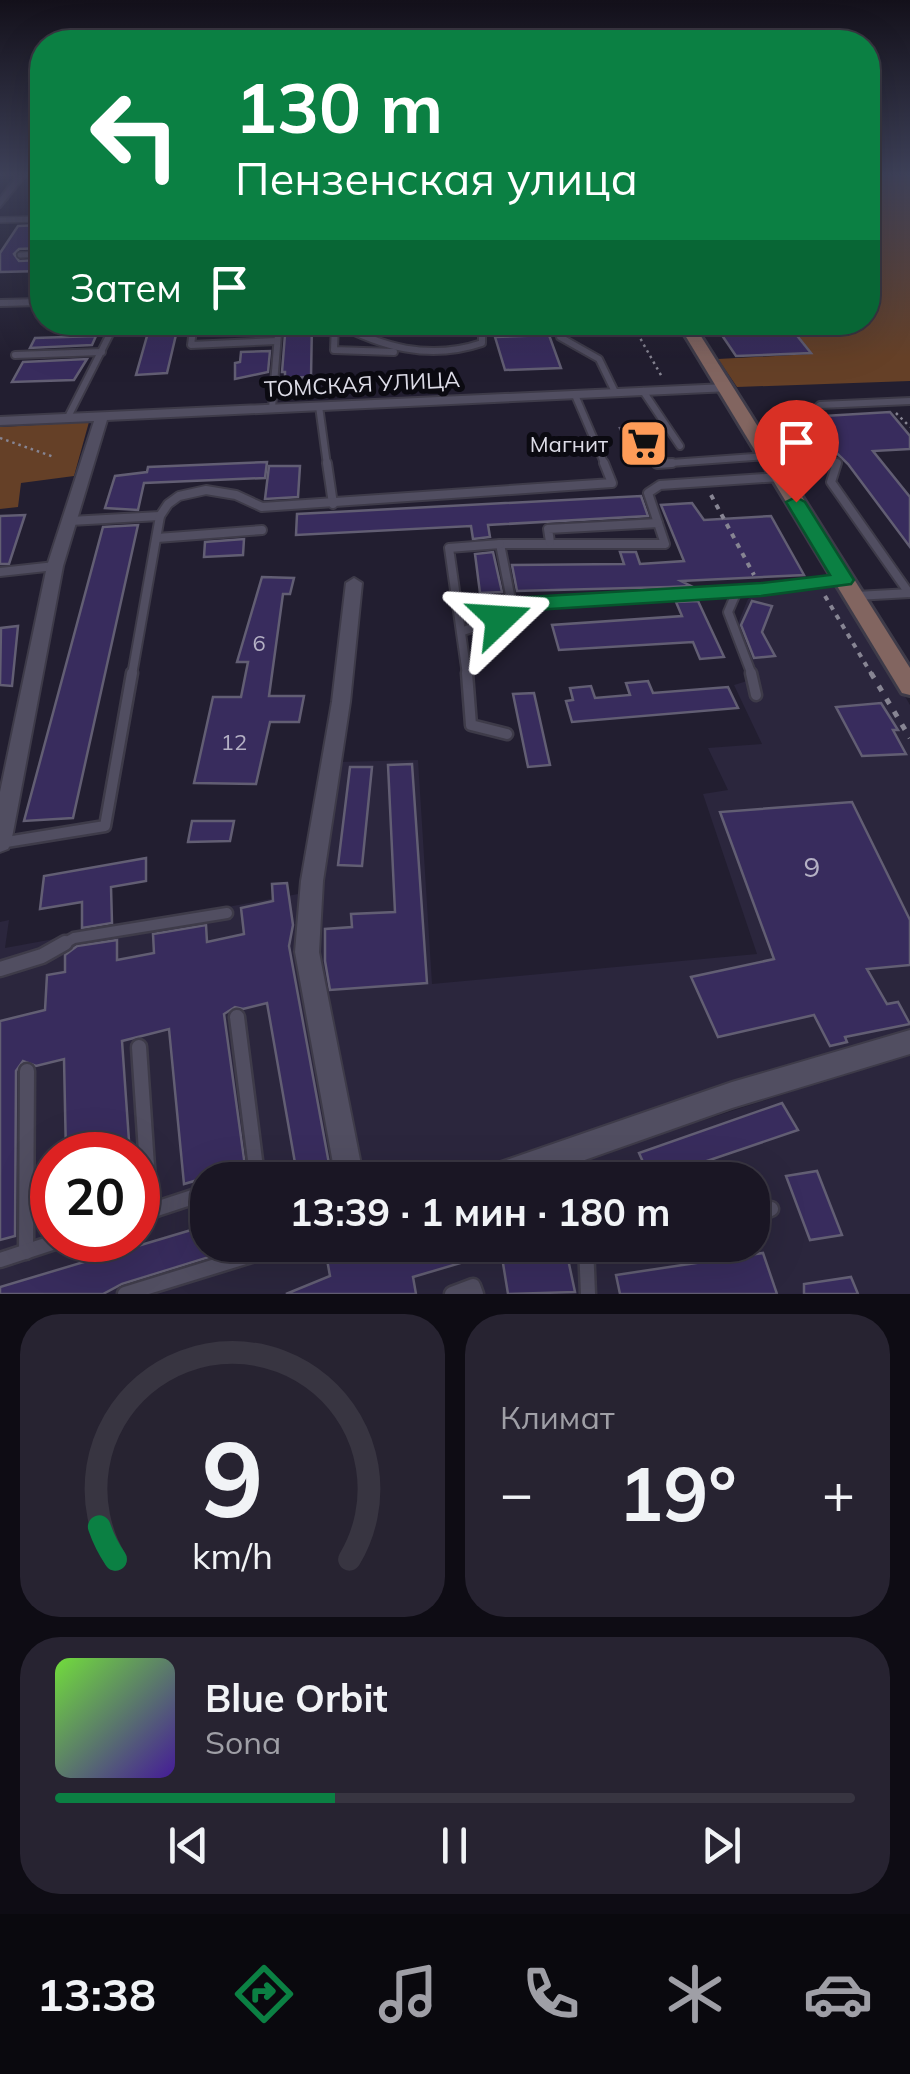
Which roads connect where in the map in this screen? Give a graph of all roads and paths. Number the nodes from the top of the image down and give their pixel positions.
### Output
1 (20, 254) dead end
2 (30, 254) edge
3 (30, 302) edge
4 (0, 303) edge
5 (110, 335) edge
6 (192, 335) edge
7 (278, 335) edge
8 (334, 335) edge
9 (363, 335) edge
10 (482, 335) edge
11 (560, 335) edge
12 (638, 335) edge
13 (692, 335) edge
14 (277, 340) junction
15 (102, 352) junction
16 (403, 352) junction
17 (16, 355) dead end
18 (726, 388) junction
19 (669, 390) junction
20 (643, 391) junction
21 (616, 392) junction
22 (575, 394) junction
23 (910, 401) edge
24 (319, 406) junction
25 (272, 408) junction
26 (102, 416) junction
27 (68, 417) junction
28 (0, 420) edge
29 (0, 438) edge
30 (680, 446) dead end
31 (768, 456) junction
32 (54, 458) dead end
33 (657, 464) dead end
34 (780, 477) junction
35 (704, 482) junction
36 (333, 504) junction
37 (160, 516) junction
38 (70, 521) junction
39 (658, 522) junction
40 (262, 530) dead end
41 (157, 538) junction
42 (550, 542) junction
43 (500, 544) junction
44 (56, 566) junction
45 (0, 572) edge
46 (817, 582) junction
47 (354, 583) dead end
48 (848, 588) junction
49 (761, 590) junction
50 (737, 591) junction
51 (910, 592) edge
52 (512, 605) junction
53 (464, 632) junction
54 (910, 687) edge
55 (756, 695) dead end
56 (507, 734) dead end
57 (910, 738) edge
58 (0, 843) edge
59 (227, 914) dead end
60 (0, 969) edge
61 (237, 1017) dead end
62 (910, 1042) edge
63 (139, 1047) dead end
64 (26, 1071) dead end
65 (142, 1132) edge
66 (255, 1162) edge
67 (347, 1162) edge
68 (582, 1162) edge
69 (190, 1198) edge
70 (160, 1208) edge
71 (30, 1251) edge
72 (26, 1252) junction
73 (0, 1260) edge
74 (229, 1262) edge
75 (587, 1262) edge
76 (125, 1294) edge
77 (452, 1294) edge
78 (476, 1294) edge
79 (588, 1294) edge

1 - 2 lane
3 - 4 lane
5 - 15 lane
6 - 14 lane
7 - 14 lane
8 - 16 lane
9 - 16 lane
10 - 16 lane
11 - 21 lane
12 - 19 path
13 - 18 street
14 - 25 lane
15 - 17 lane
15 - 27 lane
18 - 19 street, ТОМСКАЯ УЛИЦА
18 - 31 street
19 - 20 street, ТОМСКАЯ УЛИЦА
20 - 21 street, ТОМСКАЯ УЛИЦА
20 - 30 lane
21 - 22 street, ТОМСКАЯ УЛИЦА
22 - 24 street, ТОМСКАЯ УЛИЦА
22 - 36 lane
23 - 51 lane
24 - 25 street, ТОМСКАЯ УЛИЦА
24 - 36 lane
25 - 26 street, ТОМСКАЯ УЛИЦА
26 - 27 street, ТОМСКАЯ УЛИЦА
26 - 38 street
27 - 28 street, ТОМСКАЯ УЛИЦА
29 - 32 path
31 - 33 lane
31 - 34 street
34 - 35 lane
34 - 48 street
35 - 39 lane
35 - 49 path
36 - 37 lane
37 - 38 lane
37 - 41 lane
38 - 44 street
39 - 42 lane
39 - 42 lane
40 - 41 lane
41 - 58 lane
42 - 43 lane
43 - 52 lane
43 - 53 lane
44 - 45 lane
44 - 58 street
46 - 48 lane
46 - 49 lane
46 - 57 path
47 - 67 street
48 - 51 lane
48 - 54 street
49 - 50 lane
50 - 52 lane
50 - 55 lane
52 - 53 lane
53 - 56 lane
59 - 60 lane
61 - 66 lane
62 - 68 street
63 - 65 lane
64 - 72 lane
69 - 70 lane
71 - 72 lane
72 - 73 lane
74 - 76 lane
75 - 79 lane
77 - 78 lane

